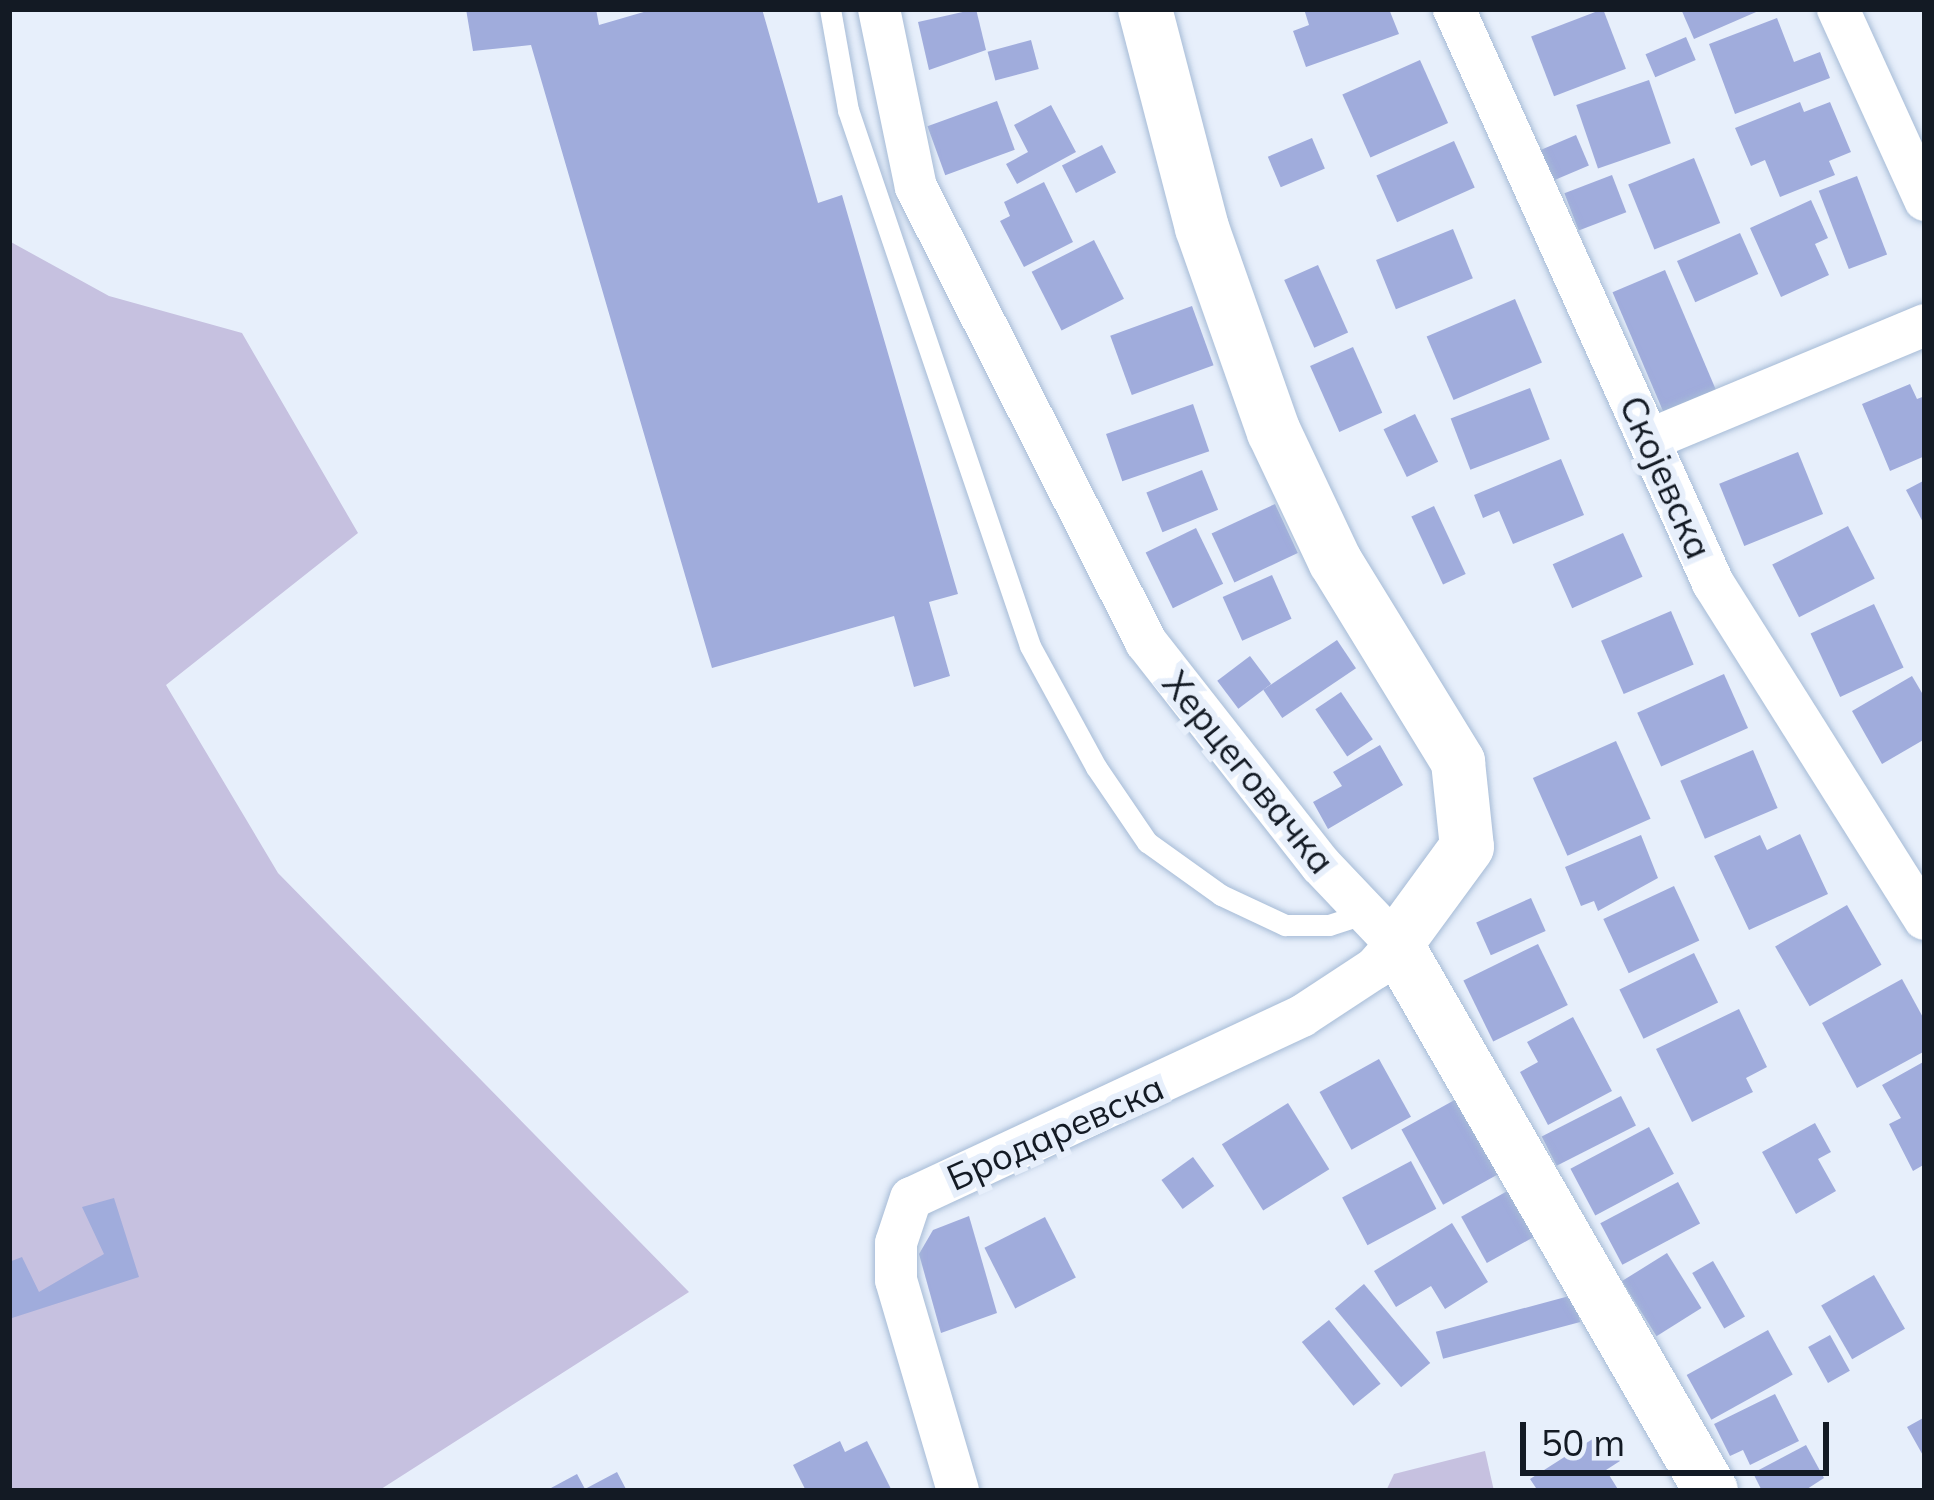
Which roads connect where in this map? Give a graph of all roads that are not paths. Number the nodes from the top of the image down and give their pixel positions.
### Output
1 (830, 9) edge
2 (879, 9) edge
3 (1144, 9) edge
4 (1454, 9) edge
5 (1838, 9) edge
6 (1925, 200) edge
7 (1925, 325) edge
8 (1651, 439) junction
9 (1925, 919) edge
10 (1381, 928) junction
11 (958, 1491) edge
12 (1711, 1491) edge

1 - 10 lane
2 - 10 street, Херцеговачка
3 - 10 street
4 - 8 street, Скојевска
5 - 6 street
7 - 8 street
8 - 9 street, Скојевска
10 - 11 street, Бродаревска
10 - 12 street, Херцеговачка

